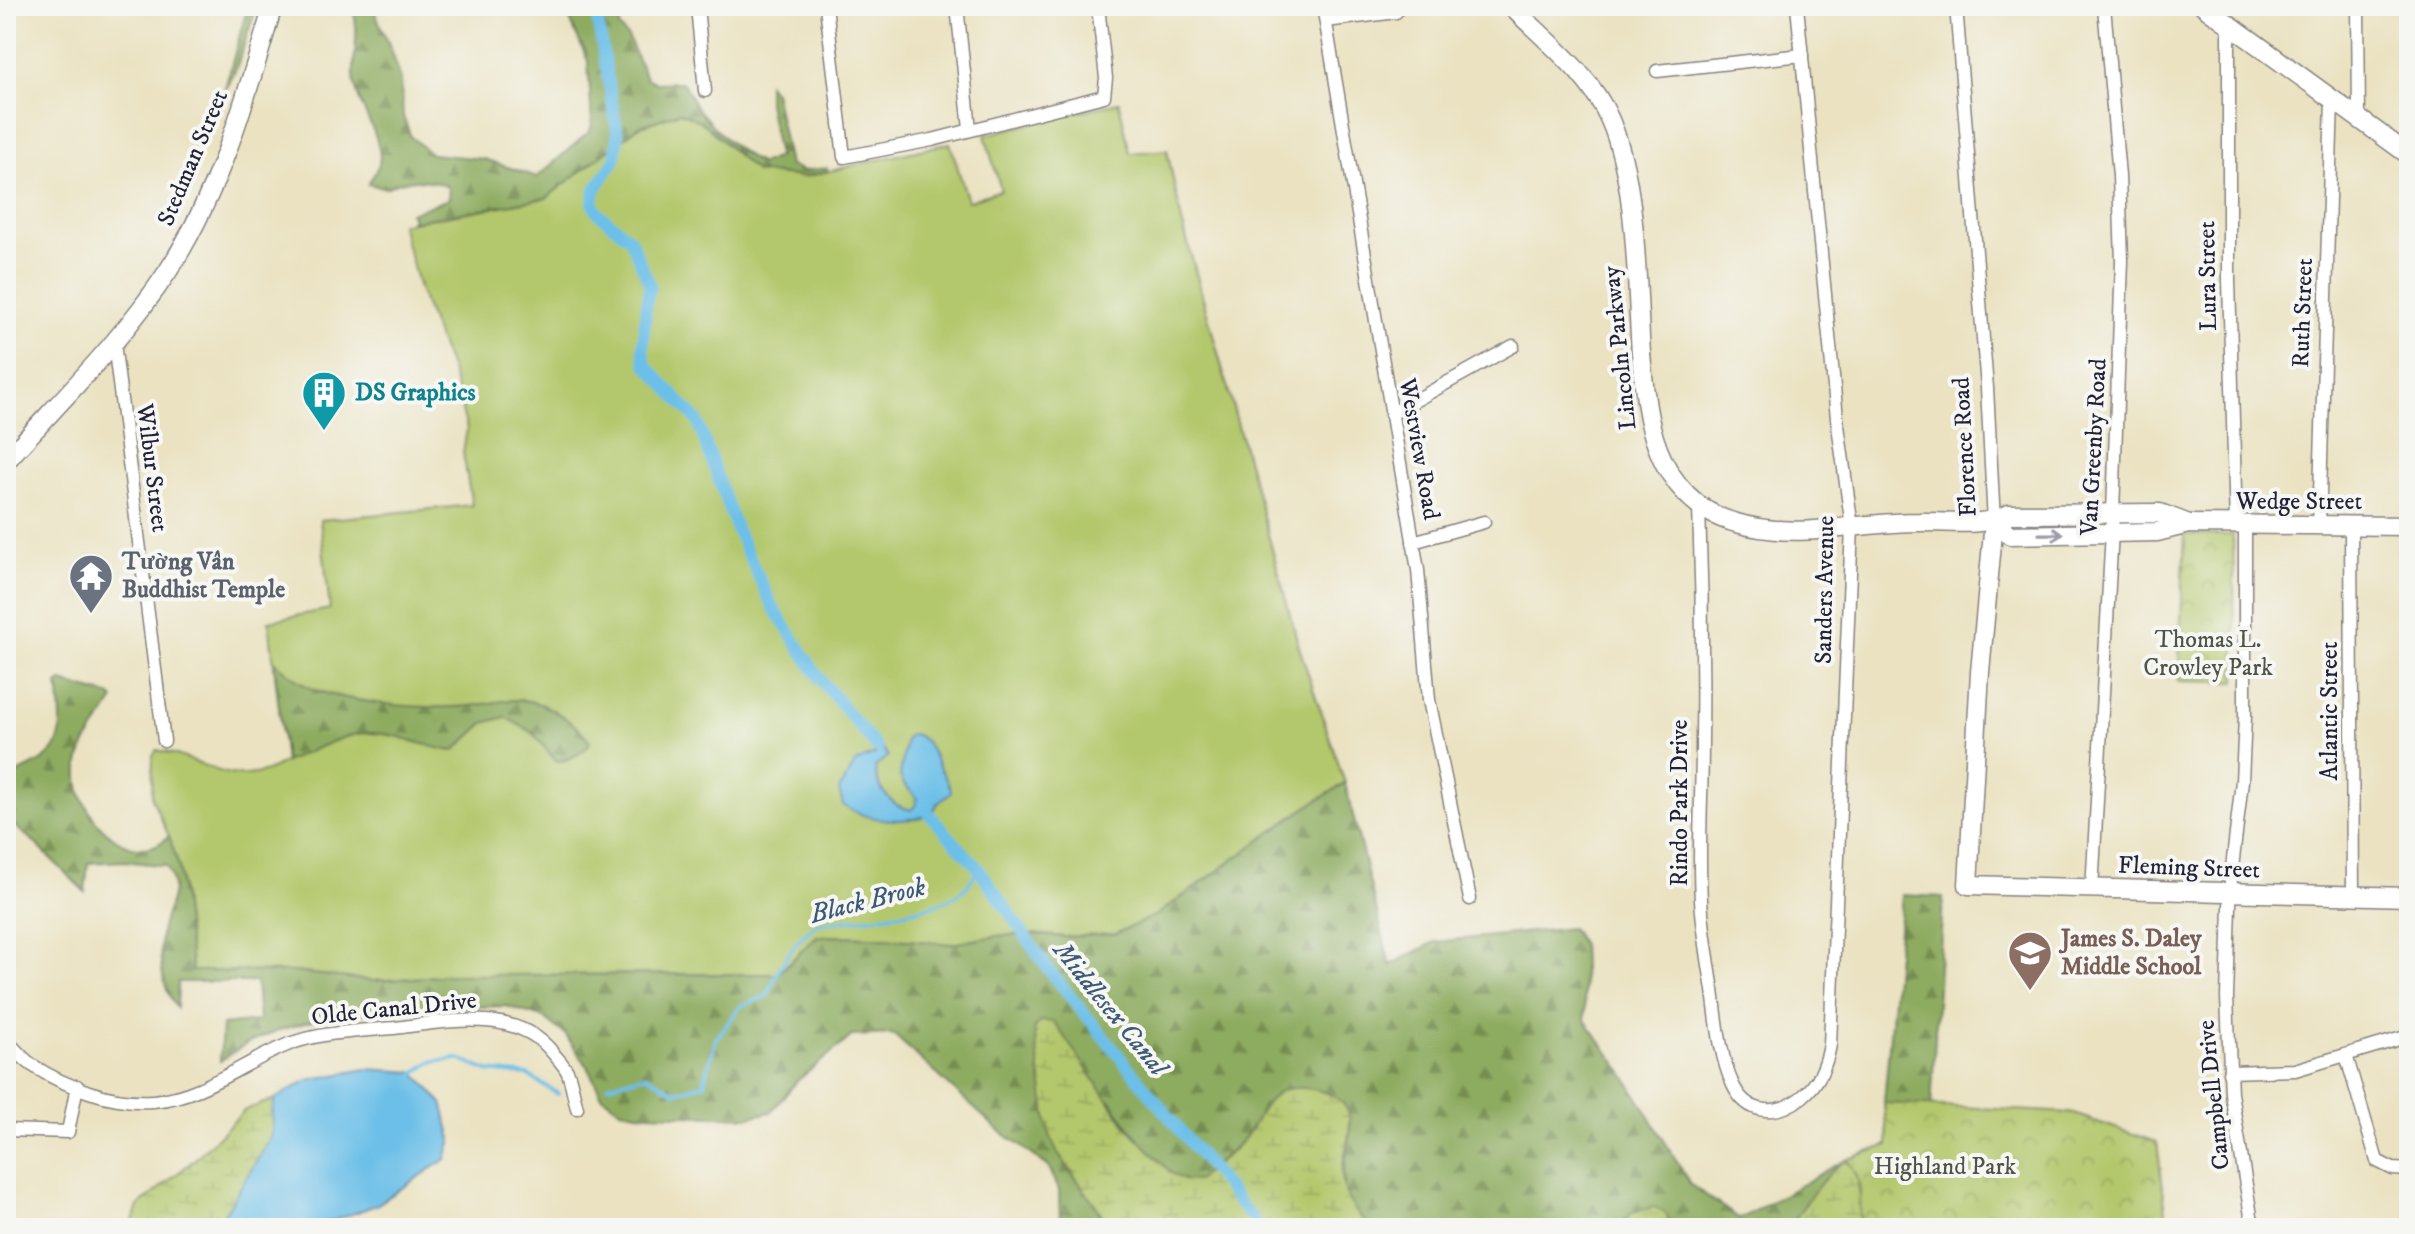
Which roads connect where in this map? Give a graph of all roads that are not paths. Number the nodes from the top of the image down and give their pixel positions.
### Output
1 (273, 6) edge
2 (697, 6) edge
3 (826, 6) edge
4 (957, 6) edge
5 (1098, 6) edge
6 (1323, 6) edge
7 (1511, 6) edge
8 (1797, 6) edge
9 (1956, 6) edge
10 (2104, 6) edge
11 (2204, 6) edge
12 (2358, 6) edge
13 (1396, 12) dead end
14 (1326, 21) junction
15 (2229, 25) junction
16 (1802, 55) junction
17 (1657, 71) dead end
18 (705, 91) dead end
19 (2332, 100) junction
20 (2359, 119) junction
21 (970, 129) junction
22 (2409, 155) edge
23 (114, 343) junction
24 (1513, 346) dead end
25 (1391, 414) junction
26 (6, 461) edge
27 (1699, 506) junction
28 (1484, 522) dead end
29 (1994, 522) junction
30 (2112, 523) junction
31 (2351, 526) junction
32 (2409, 526) edge
33 (1852, 527) junction
34 (2241, 527) junction
35 (2319, 527) junction
36 (1413, 542) junction
37 (164, 741) dead end
38 (1968, 885) joint
39 (2092, 890) junction
40 (2230, 894) junction
41 (2353, 896) junction
42 (2409, 897) edge
43 (1470, 899) dead end
44 (2409, 1036) edge
45 (6, 1040) edge
46 (2346, 1055) junction
47 (2229, 1072) junction
48 (77, 1086) junction
49 (1740, 1095) joint
50 (577, 1108) dead end
51 (6, 1130) edge
52 (2409, 1170) edge
53 (2253, 1228) edge

1 - 23 street, Stedman Street
2 - 18 street
3 - 21 street
4 - 21 street
5 - 21 street
6 - 14 street, Westview Road
7 - 27 street, Lincoln Parkway
8 - 16 street, Sanders Avenue
9 - 29 street, Florence Road
10 - 30 street, Van Greenby Road
11 - 15 street
12 - 20 street
13 - 14 street
14 - 25 street, Westview Road
15 - 19 street
15 - 34 street, Lura Street
16 - 17 street
16 - 33 street, Sanders Avenue
19 - 20 street
19 - 35 street, Ruth Street
20 - 22 street
23 - 26 street, Stedman Street
23 - 37 street, Wilbur Street
24 - 25 street
25 - 36 street, Westview Road
27 - 33 street, Lincoln Parkway
27 - 49 street, Rindo Park Drive
28 - 36 street
29 - 30 street, Lincoln Parkway
29 - 33 street, Lincoln Parkway
29 - 38 street, Florence Road
30 - 34 street, Wedge Street
30 - 39 street, Van Greenby Road
31 - 32 street, Wedge Street
31 - 35 street, Wedge Street
31 - 41 street, Atlantic Street
33 - 49 street, Sanders Avenue
34 - 35 street, Wedge Street
34 - 40 street, Campbell Drive
36 - 43 street, Westview Road
38 - 39 street, Fleming Street
39 - 40 street, Fleming Street
40 - 41 street, Fleming Street
40 - 47 street, Campbell Drive
41 - 42 street, Fleming Street
44 - 46 street
45 - 48 street, Olde Canal Drive
46 - 47 street
46 - 52 street
47 - 53 street, Campbell Drive
48 - 50 street, Olde Canal Drive
48 - 51 street

